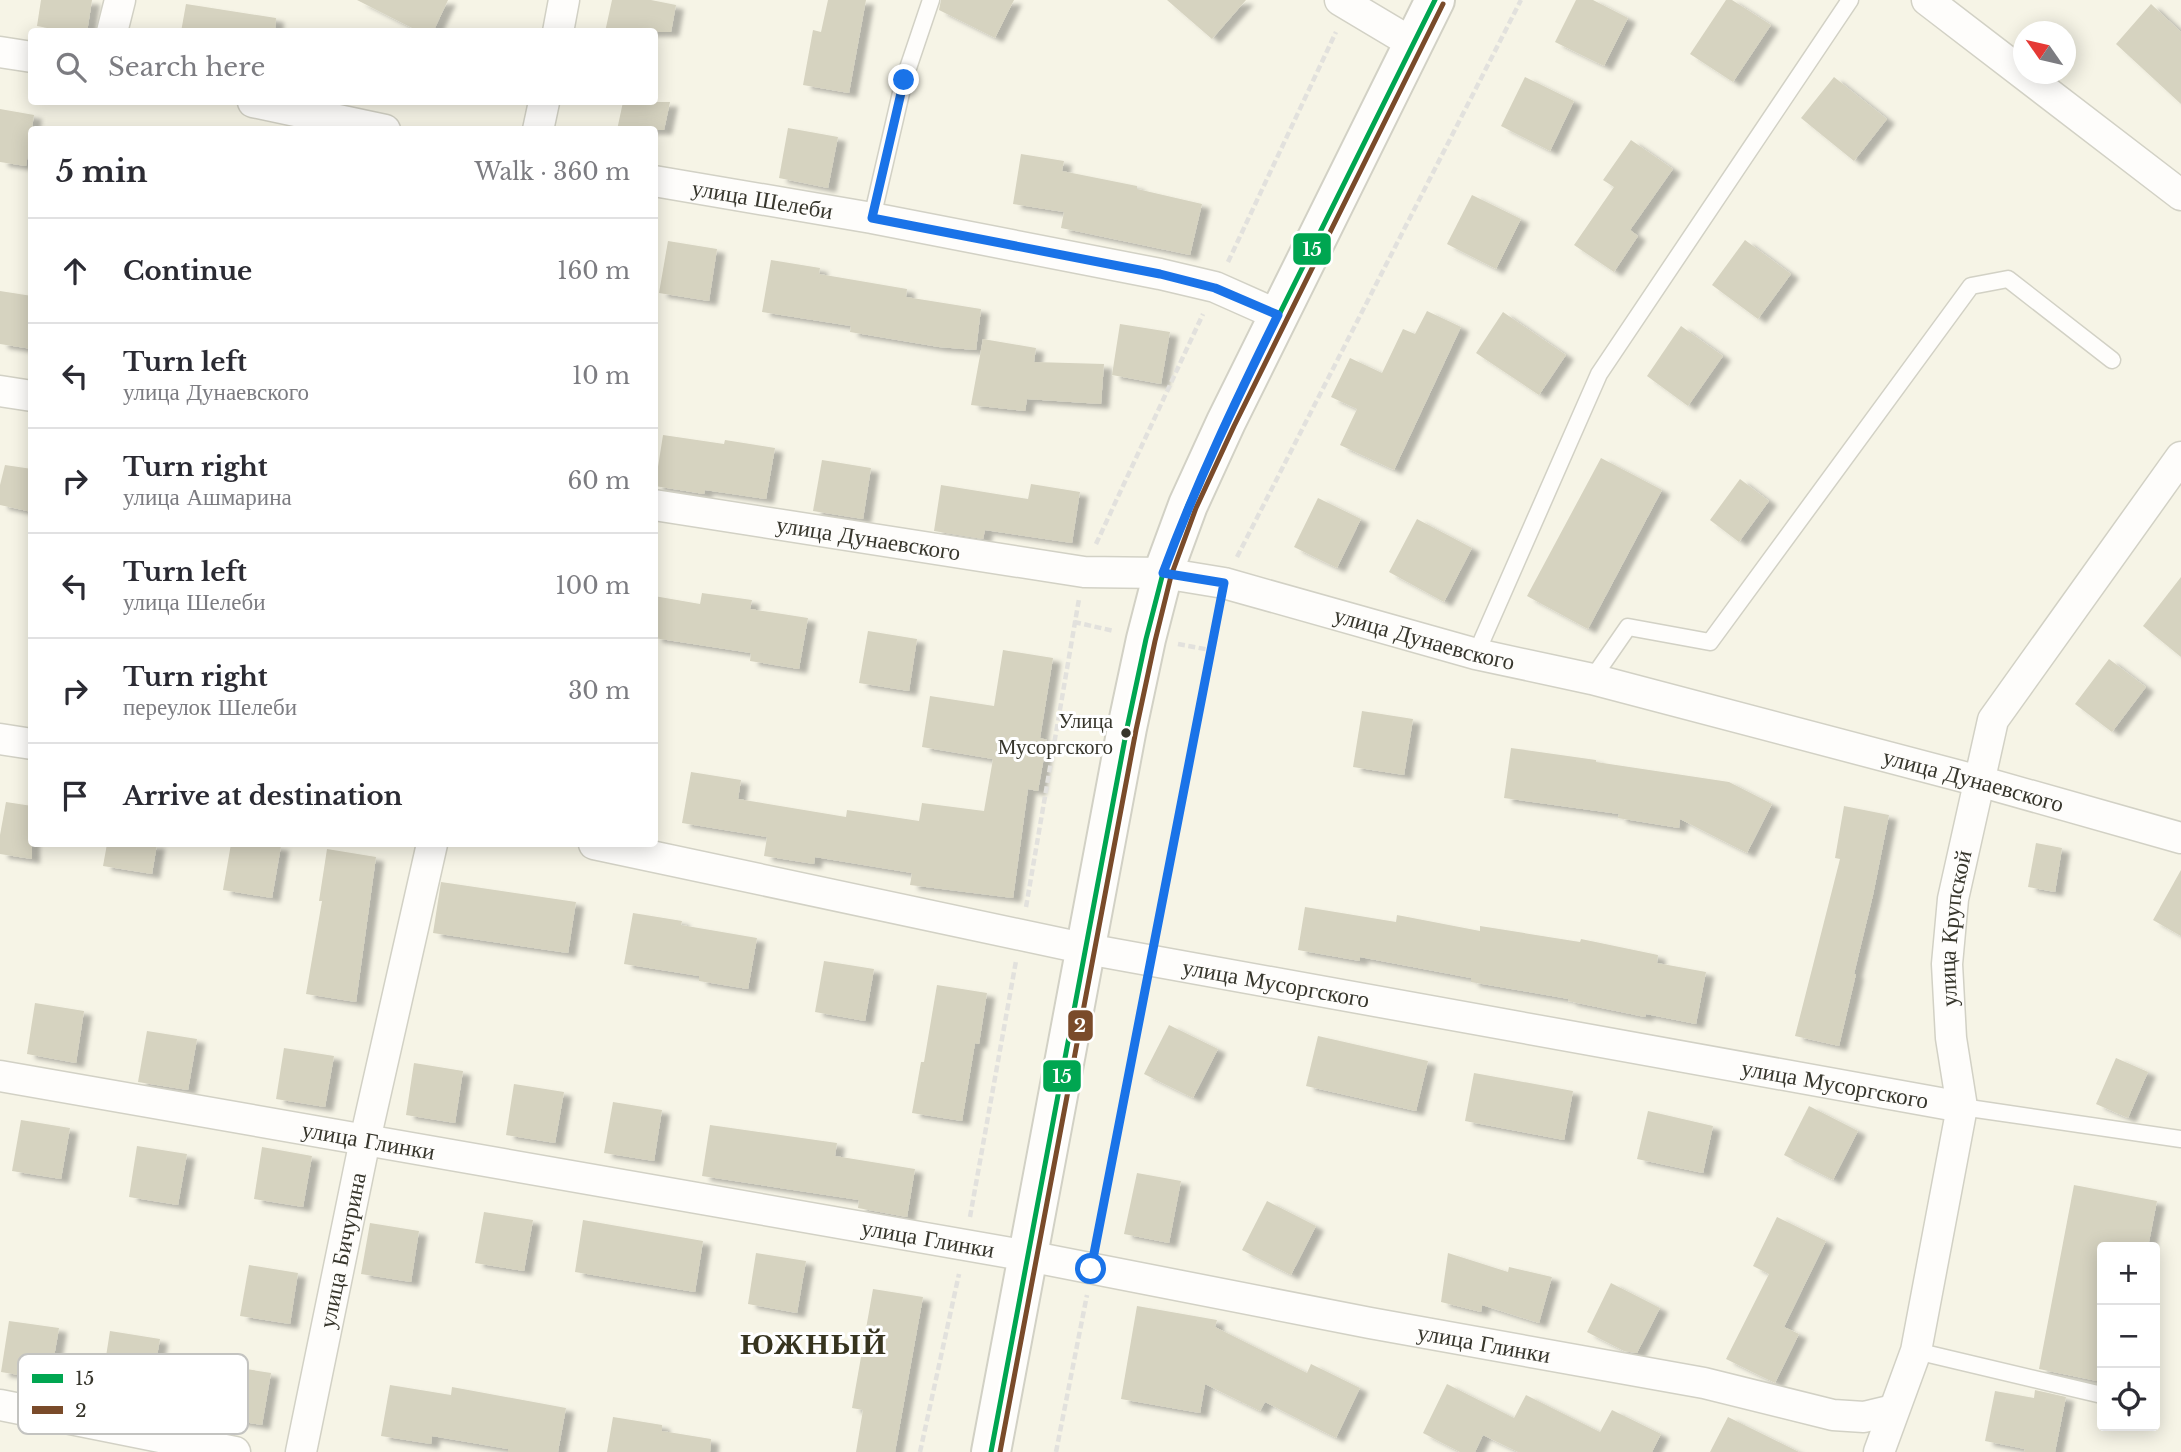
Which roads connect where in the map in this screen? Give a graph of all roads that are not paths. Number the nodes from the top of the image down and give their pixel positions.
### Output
1 (120, 0) edge
2 (564, 0) edge
3 (931, 0) edge
4 (1340, 0) edge
5 (1435, 0) edge
6 (1850, 0) edge
7 (1927, 0) edge
8 (113, 28) edge
9 (559, 28) edge
10 (1412, 43) junction
11 (0, 52) edge
12 (28, 56) edge
13 (267, 105) edge
14 (543, 105) edge
15 (366, 126) edge
16 (539, 126) edge
17 (658, 182) edge
18 (2181, 195) edge
19 (872, 218) junction
20 (1278, 315) junction
21 (2112, 359) dead end
22 (0, 391) edge
23 (28, 395) edge
24 (2181, 457) edge
25 (658, 506) edge
26 (1163, 573) junction
27 (1476, 654) junction
28 (1592, 679) junction
29 (0, 739) edge
30 (28, 743) edge
31 (1979, 781) junction
32 (2181, 838) edge
33 (431, 847) edge
34 (608, 847) edge
35 (1087, 949) junction
36 (0, 1076) edge
37 (1962, 1107) junction
38 (2181, 1139) edge
39 (365, 1140) junction
40 (1028, 1256) junction
41 (1916, 1351) junction
42 (2097, 1394) edge
43 (0, 1405) edge
44 (18, 1409) edge
45 (1893, 1410) junction
46 (145, 1434) edge
47 (235, 1452) edge
48 (301, 1452) edge
49 (991, 1452) edge
50 (1879, 1452) edge

1 - 8 street
2 - 9 street
3 - 19 lane
4 - 10 street
5 - 10 street
6 - 27 lane
7 - 18 street
10 - 20 street
11 - 12 street
13 - 15 street
14 - 16 street
17 - 19 street, улица Шелеби
19 - 20 street, улица Шелеби
20 - 26 street
21 - 28 lane
22 - 23 street
24 - 31 street, улица Крупской
25 - 26 street, улица Дунаевского
26 - 27 street, улица Дунаевского
26 - 35 street
27 - 28 street, улица Дунаевского
28 - 31 street, улица Дунаевского
29 - 30 street
31 - 32 street, улица Дунаевского
31 - 37 street, улица Крупской
33 - 39 street, улица Бичурина
34 - 35 street, улица Мусоргского
35 - 37 street, улица Мусоргского
35 - 40 street
36 - 39 street, улица Глинки
37 - 38 lane
37 - 41 street, улица Крупской
39 - 40 street, улица Глинки
39 - 48 street, улица Бичурина
40 - 45 street, улица Глинки
40 - 49 street
41 - 42 lane
41 - 45 street, улица Крупской
43 - 44 street
45 - 50 street, улица Крупской
46 - 47 street

